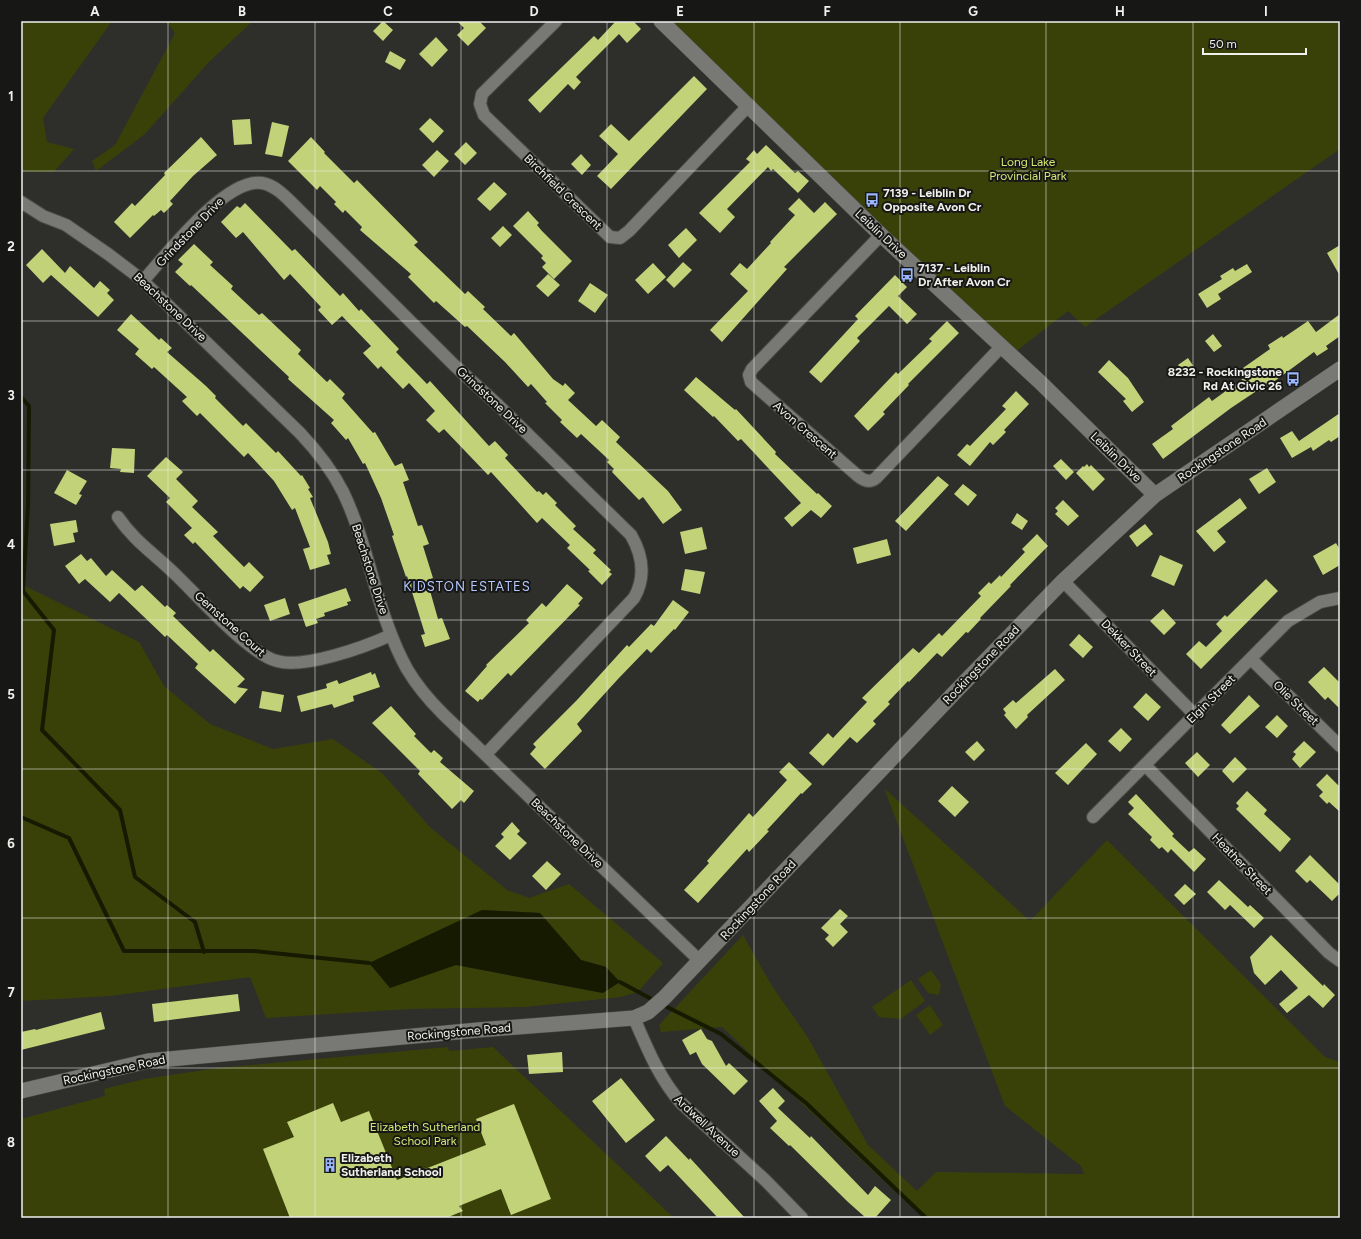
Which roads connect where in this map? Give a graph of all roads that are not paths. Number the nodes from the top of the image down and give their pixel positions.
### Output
1 (556, 21) edge
2 (661, 21) edge
3 (749, 105) junction
4 (21, 202) edge
5 (881, 235) junction
6 (143, 281) junction
7 (1002, 346) junction
8 (1340, 369) edge
9 (1155, 495) junction
10 (118, 517) dead end
11 (1063, 581) junction
12 (1340, 598) edge
13 (391, 635) junction
14 (1251, 659) junction
15 (1195, 715) junction
16 (1340, 746) edge
17 (486, 754) junction
18 (1146, 765) junction
19 (1093, 817) dead end
20 (700, 961) junction
21 (1340, 961) edge
22 (634, 1018) junction
23 (21, 1091) edge
24 (802, 1218) edge

1 - 3 street, Birchfield Crescent
2 - 3 street, Leiblin Drive
3 - 5 street, Leiblin Drive
4 - 6 street, Beachstone Drive
5 - 7 street, Leiblin Drive
5 - 7 street, Avon Crescent
6 - 13 street, Beachstone Drive
6 - 17 street, Grindstone Drive
7 - 9 street, Leiblin Drive
8 - 9 street, Rockingstone Road
9 - 11 street, Rockingstone Road
10 - 13 street, Gemstone Court
11 - 15 street, Dekker Street
11 - 20 street, Rockingstone Road
12 - 14 street, Elgin Street
13 - 17 street, Beachstone Drive
14 - 15 street, Elgin Street
14 - 16 street, Olie Street
15 - 18 street, Elgin Street
17 - 20 street, Beachstone Drive
18 - 19 street, Elgin Street
18 - 21 street, Heather Street
20 - 22 street, Rockingstone Road
22 - 23 street, Rockingstone Road
22 - 24 street, Ardwell Avenue

